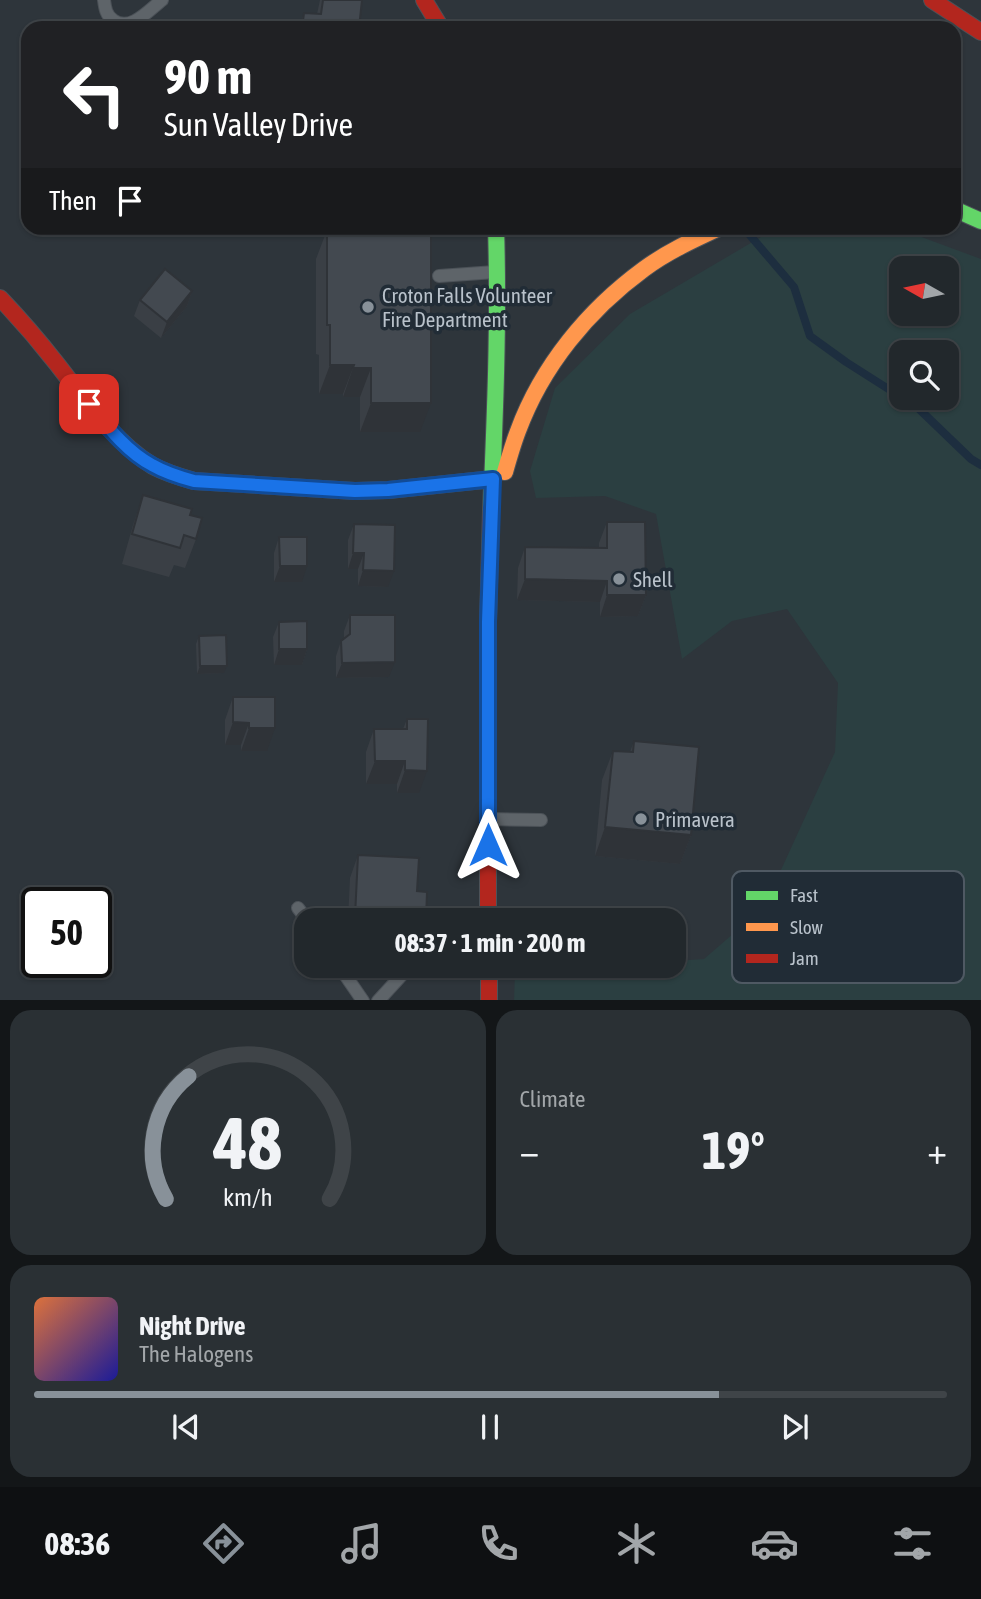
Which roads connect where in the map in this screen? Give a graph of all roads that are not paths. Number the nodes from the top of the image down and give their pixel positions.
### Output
1 (104, 0) edge
2 (162, 0) edge
3 (932, 0) edge
4 (114, 21) edge
5 (135, 21) edge
6 (981, 32) edge
7 (961, 212) edge
8 (961, 219) edge
9 (981, 221) edge
10 (981, 226) edge
11 (496, 235) edge
12 (702, 235) edge
13 (498, 272) junction
14 (439, 276) dead end
15 (0, 298) edge
16 (493, 479) junction
17 (490, 536) junction
18 (488, 819) junction
19 (541, 820) dead end
20 (488, 908) edge
21 (347, 978) edge
22 (399, 978) edge
23 (489, 978) edge
24 (363, 1000) edge
25 (378, 1000) edge
26 (489, 1000) edge

1 - 4 lane
2 - 5 lane
3 - 6 main road
7 - 9 main road
8 - 10 main road
11 - 13 main road
12 - 17 main road
13 - 14 lane
13 - 16 main road
15 - 16 main road
16 - 17 main road
17 - 18 main road
18 - 19 lane
18 - 20 main road
21 - 24 lane
22 - 25 lane
23 - 26 main road

